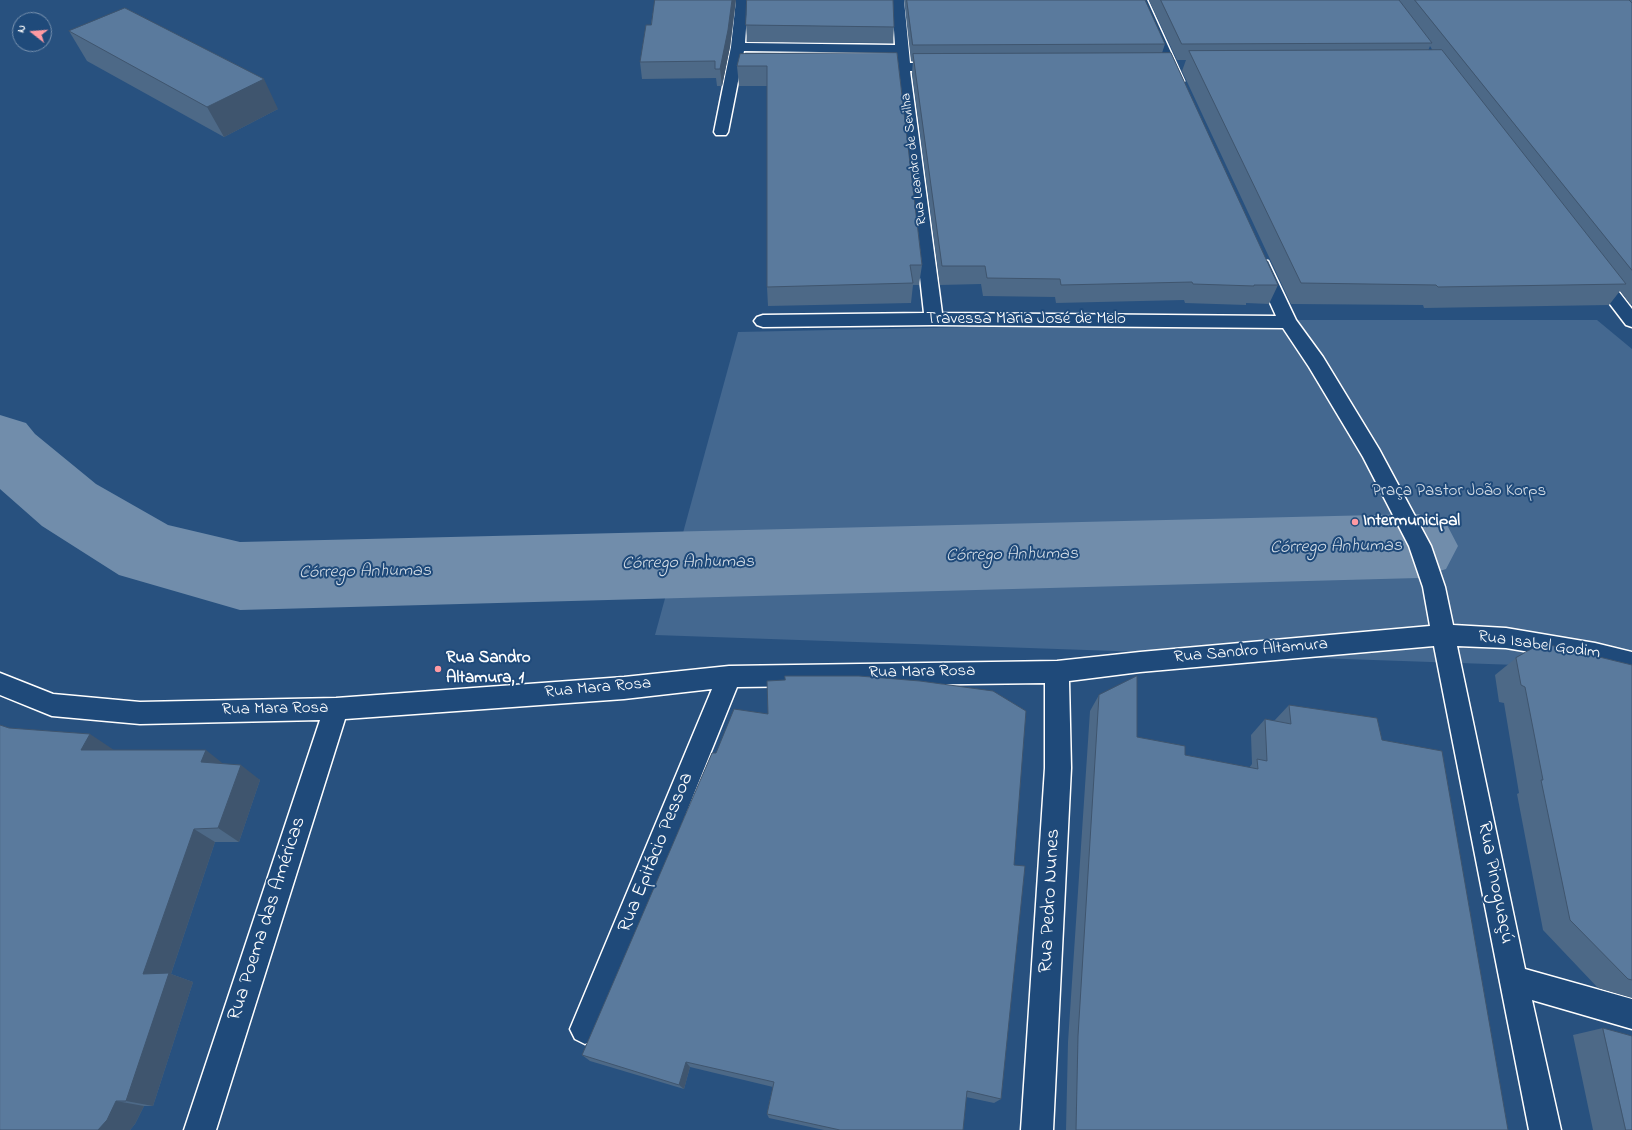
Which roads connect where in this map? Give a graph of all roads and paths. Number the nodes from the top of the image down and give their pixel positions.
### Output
1 (742, 0) edge
2 (898, 0) edge
3 (1141, 0) edge
4 (738, 47) junction
5 (902, 49) junction
6 (1154, 65) edge
7 (1169, 65) junction
8 (1185, 65) dead end
9 (958, 66) edge
10 (857, 67) edge
11 (903, 67) junction
12 (734, 68) junction
13 (750, 68) edge
14 (1183, 93) edge
15 (721, 132) dead end
16 (1255, 251) edge
17 (1589, 265) edge
18 (934, 319) junction
19 (763, 321) dead end
20 (1632, 321) edge
21 (1288, 322) junction
22 (1445, 635) junction
23 (1632, 662) edge
24 (1057, 672) junction
25 (729, 677) junction
26 (0, 684) edge
27 (336, 709) junction
28 (1513, 980) junction
29 (1632, 1014) edge
30 (585, 1029) dead end
31 (200, 1130) edge
32 (1037, 1130) edge
33 (1545, 1130) edge

1 - 4 street
2 - 5 street, Rua Leandro de Sevilha
3 - 7 street
4 - 5 street
4 - 12 street
5 - 11 street, Rua Leandro de Sevilha
6 - 7 street
7 - 8 street
7 - 14 street
9 - 11 street
10 - 11 street
11 - 18 street, Rua Leandro de Sevilha
12 - 13 street
12 - 15 street
16 - 21 street, Rua Pinoguaçú
17 - 20 street
18 - 19 street, Travessa Maria José de Melo
18 - 21 street, Travessa Maria José de Melo
21 - 22 street, Rua Pinoguaçú
22 - 23 street, Rua Isabel Godim
22 - 24 street, Rua Sandro Altamura
22 - 28 street, Rua Pinoguaçú
24 - 25 street, Rua Mara Rosa
24 - 32 street, Rua Pedro Nunes
25 - 27 street, Rua Mara Rosa
25 - 30 street, Rua Epitácio Pessoa
26 - 27 street, Rua Mara Rosa
27 - 31 street, Rua Poema das Américas
28 - 29 street
28 - 33 street, Rua Pinoguaçú

